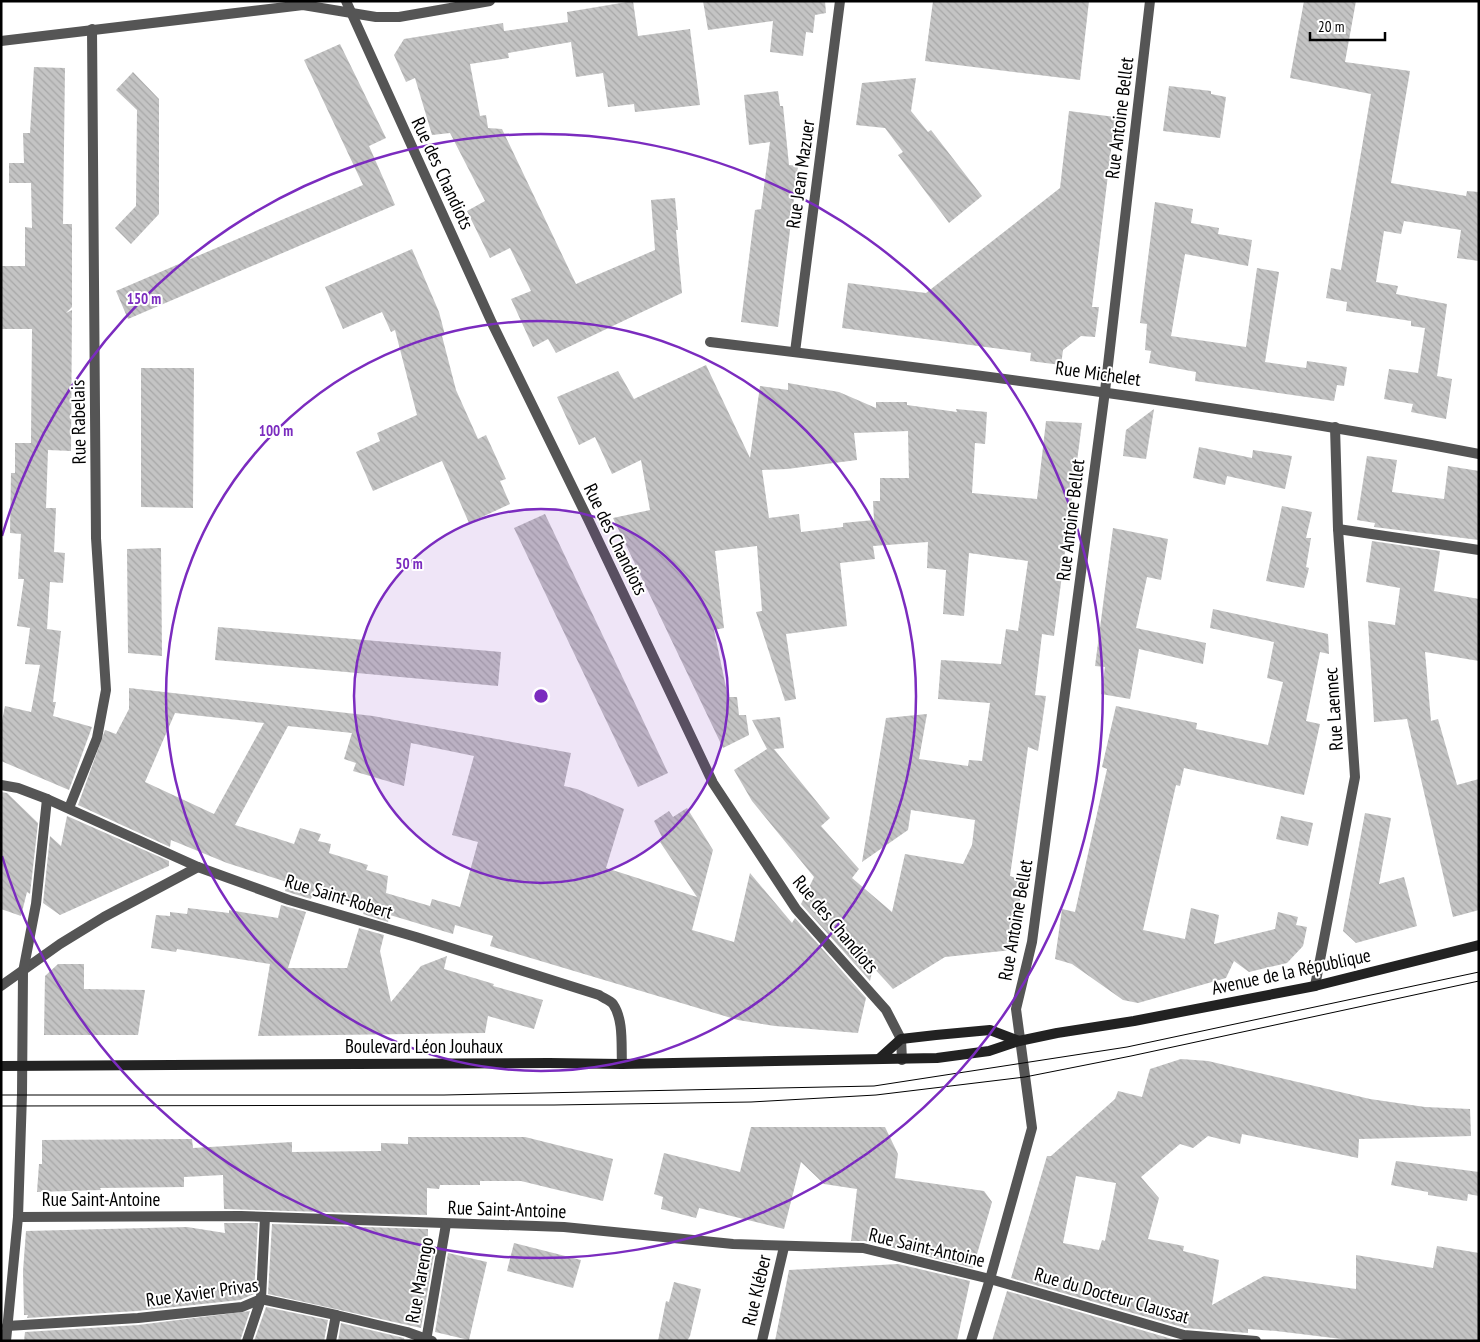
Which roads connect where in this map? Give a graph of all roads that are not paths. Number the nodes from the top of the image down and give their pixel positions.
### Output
1 (346, 1) edge
2 (490, 1) edge
3 (840, 1) edge
4 (1150, 1) edge
5 (352, 13) junction
6 (92, 29) junction
7 (1, 41) edge
8 (710, 342) dead end
9 (795, 352) junction
10 (1105, 391) junction
11 (1334, 427) junction
12 (1479, 454) edge
13 (1338, 530) junction
14 (1479, 550) edge
15 (1, 785) edge
16 (48, 799) junction
17 (69, 808) junction
18 (198, 867) junction
19 (1479, 945) edge
20 (1456, 952) junction
21 (1479, 953) edge
22 (23, 972) junction
23 (1, 986) edge
24 (1315, 986) junction
25 (901, 1039) junction
26 (1019, 1041) junction
27 (880, 1058) junction
28 (902, 1060) junction
29 (622, 1064) junction
30 (22, 1065) junction
31 (1, 1066) edge
32 (18, 1217) junction
33 (265, 1217) junction
34 (446, 1224) junction
35 (784, 1246) junction
36 (990, 1279) junction
37 (261, 1299) junction
38 (336, 1315) junction
39 (7, 1326) junction
40 (1183, 1338) edge
41 (428, 1340) edge
42 (6, 1341) edge
43 (247, 1341) edge
44 (331, 1341) edge
45 (762, 1341) edge
46 (971, 1341) edge
47 (1256, 1341) edge

1 - 5 street, Rue des Chandiots
2 - 5 street
3 - 9 street, Rue Jean Mazuer
4 - 10 street, Rue Antoine Bellet
5 - 6 street
5 - 25 street, Rue des Chandiots
6 - 7 street
6 - 17 street, Rue Rabelais
8 - 9 street, Rue Michelet
9 - 10 street, Rue Michelet
10 - 11 street, Rue Michelet
10 - 26 street, Rue Antoine Bellet
11 - 12 street, Rue Michelet
11 - 13 street, Rue Laennec
13 - 14 street
13 - 24 street, Rue Laennec
15 - 16 street, Rue Saint-Robert
16 - 17 street, Rue Saint-Robert
16 - 22 street
17 - 18 street, Rue Saint-Robert
18 - 22 street
18 - 29 street, Rue Saint-Robert
19 - 20 main road, Avenue de la République
20 - 21 main road, Avenue de la République
20 - 24 main road, Avenue de la République
22 - 23 street
22 - 30 street
24 - 26 main road, Avenue de la République
25 - 26 main road
25 - 27 main road
25 - 28 street, Rue des Chandiots
26 - 28 main road, Boulevard Léon Jouhaux
26 - 36 street, Rue Antoine Bellet
27 - 28 main road, Boulevard Léon Jouhaux
27 - 29 main road, Boulevard Léon Jouhaux
29 - 30 main road, Boulevard Léon Jouhaux
30 - 31 main road, Boulevard Léon Jouhaux
30 - 32 street
32 - 33 street, Rue Saint-Antoine
32 - 39 street
33 - 34 street, Rue Saint-Antoine
33 - 37 street
34 - 35 street, Rue Saint-Antoine
34 - 41 street, Rue Marengo
35 - 36 street, Rue Saint-Antoine
35 - 45 street, Rue Kléber
36 - 40 street, Rue du Docteur Claussat
36 - 46 street
37 - 38 street, Rue Xavier Privas
37 - 39 street, Rue Xavier Privas
37 - 43 street
38 - 41 street, Rue Xavier Privas
38 - 44 street
39 - 42 street
40 - 47 street, Rue du Docteur Claussat

